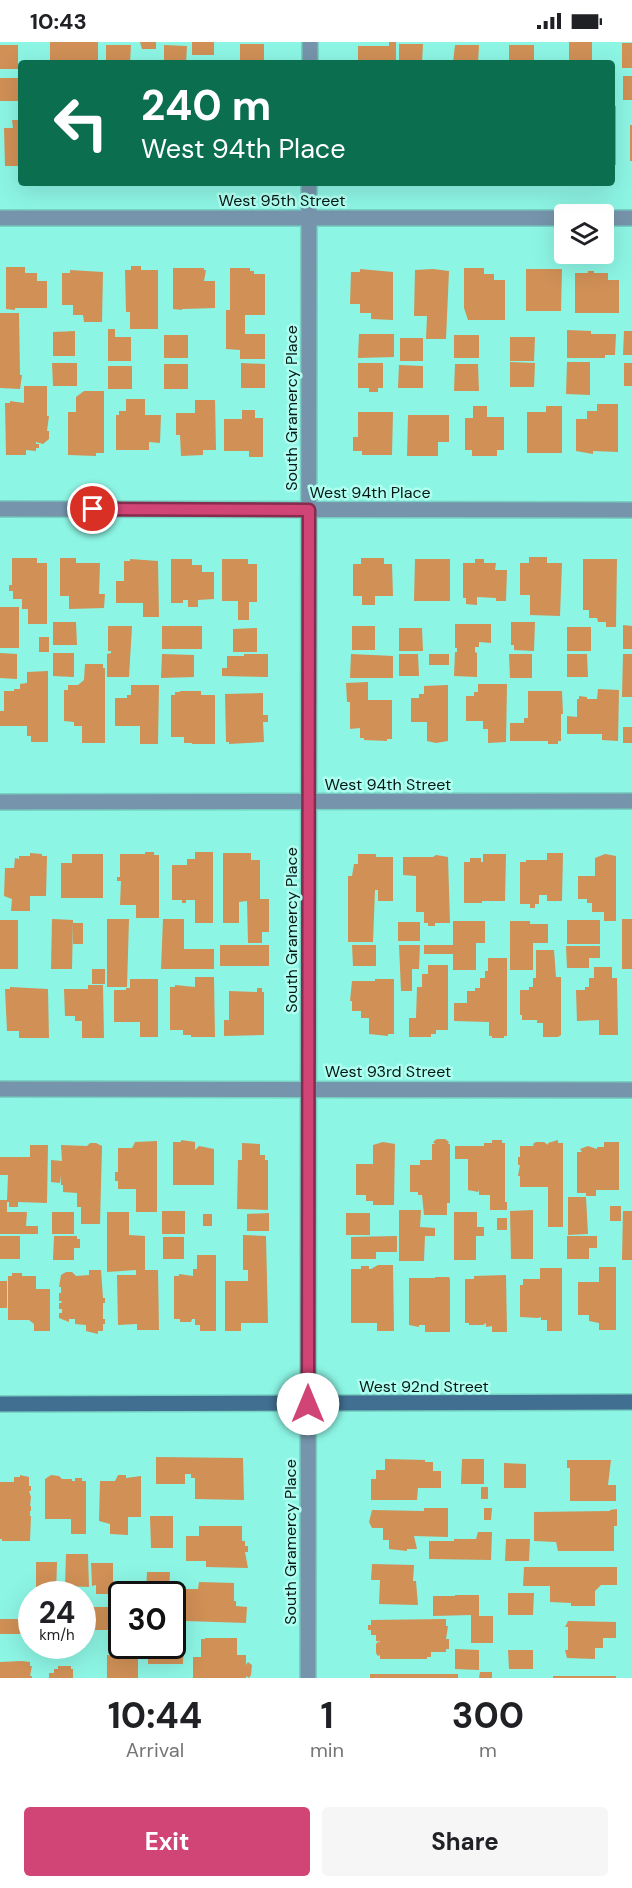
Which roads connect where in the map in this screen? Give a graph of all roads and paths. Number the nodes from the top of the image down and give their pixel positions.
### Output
1 (310, 42) edge
2 (310, 60) edge
3 (309, 186) edge
4 (0, 218) edge
5 (554, 218) edge
6 (614, 218) edge
7 (632, 218) edge
8 (309, 219) junction
9 (0, 509) edge
10 (309, 510) junction
11 (632, 510) edge
12 (632, 801) edge
13 (0, 802) edge
14 (309, 803) junction
15 (0, 1089) edge
16 (308, 1089) junction
17 (632, 1090) edge
18 (632, 1402) edge
19 (0, 1404) edge
20 (308, 1404) junction
21 (308, 1678) edge

1 - 2 street
3 - 8 street, South Gramercy Place
4 - 8 street, West 95th Street
5 - 8 street, West 95th Street
6 - 7 street
8 - 10 street, South Gramercy Place
9 - 10 street, West 94th Place
10 - 11 street, West 94th Place
10 - 14 street, South Gramercy Place
12 - 14 street, West 94th Street
13 - 14 street, West 94th Street
14 - 16 street, South Gramercy Place
15 - 16 street, West 93rd Street
16 - 17 street, West 93rd Street
16 - 20 street, South Gramercy Place
18 - 20 street, West 92nd Street
19 - 20 street, West 92nd Street
20 - 21 street, South Gramercy Place

